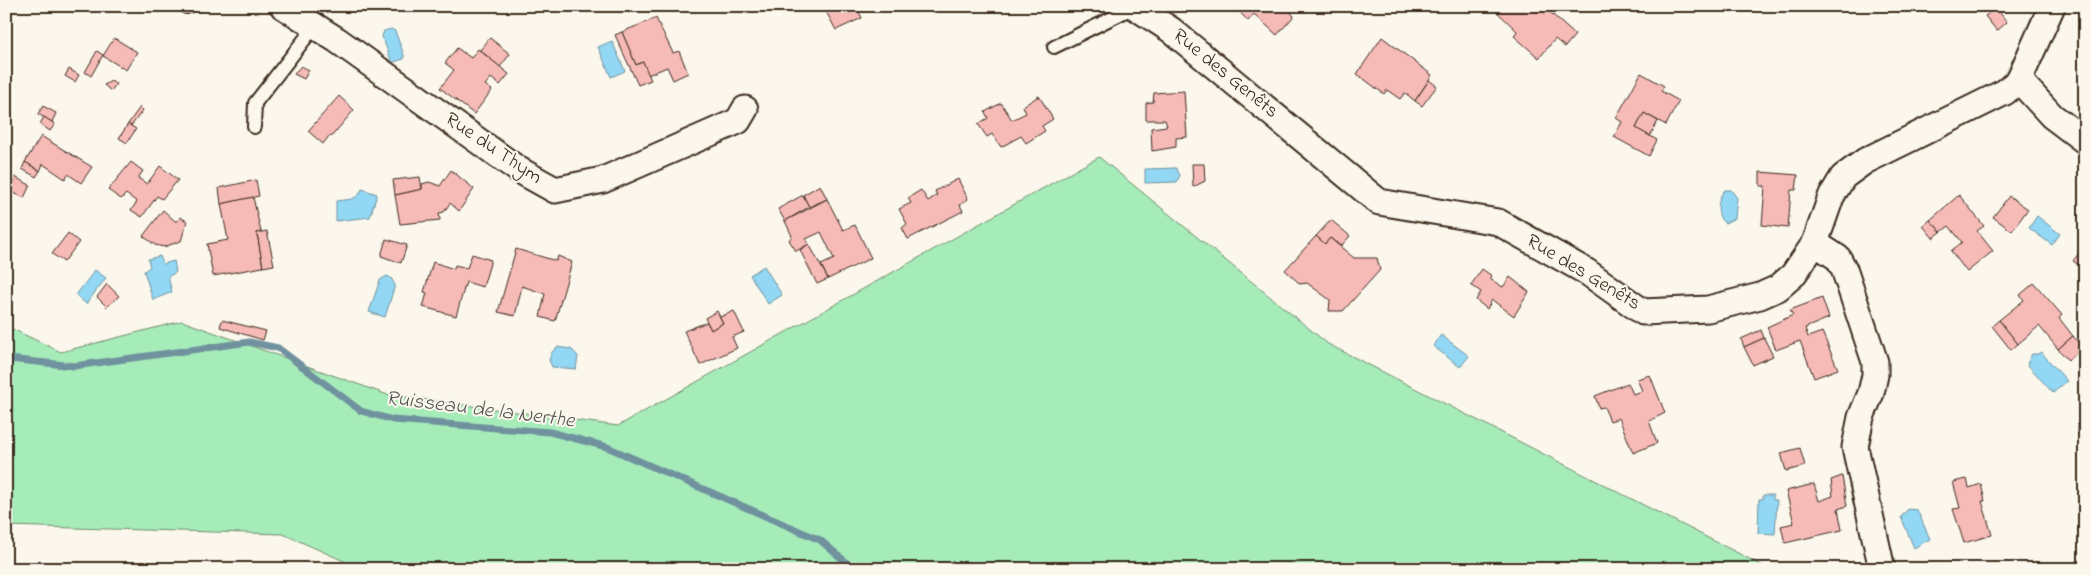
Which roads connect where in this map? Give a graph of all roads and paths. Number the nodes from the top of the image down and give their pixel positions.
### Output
1 (284, 6) edge
2 (1134, 6) edge
3 (2052, 6) edge
4 (315, 26) junction
5 (1054, 47) dead end
6 (2020, 80) junction
7 (745, 109) dead end
8 (254, 127) dead end
9 (2085, 141) edge
10 (1815, 243) junction
11 (1882, 569) edge

1 - 4 street, Rue du Thym
2 - 5 lane
2 - 10 street, Rue des Genêts
3 - 6 street
4 - 7 street, Rue du Thym
4 - 8 lane
6 - 9 street
6 - 10 street, Rue des Genêts
10 - 11 street

